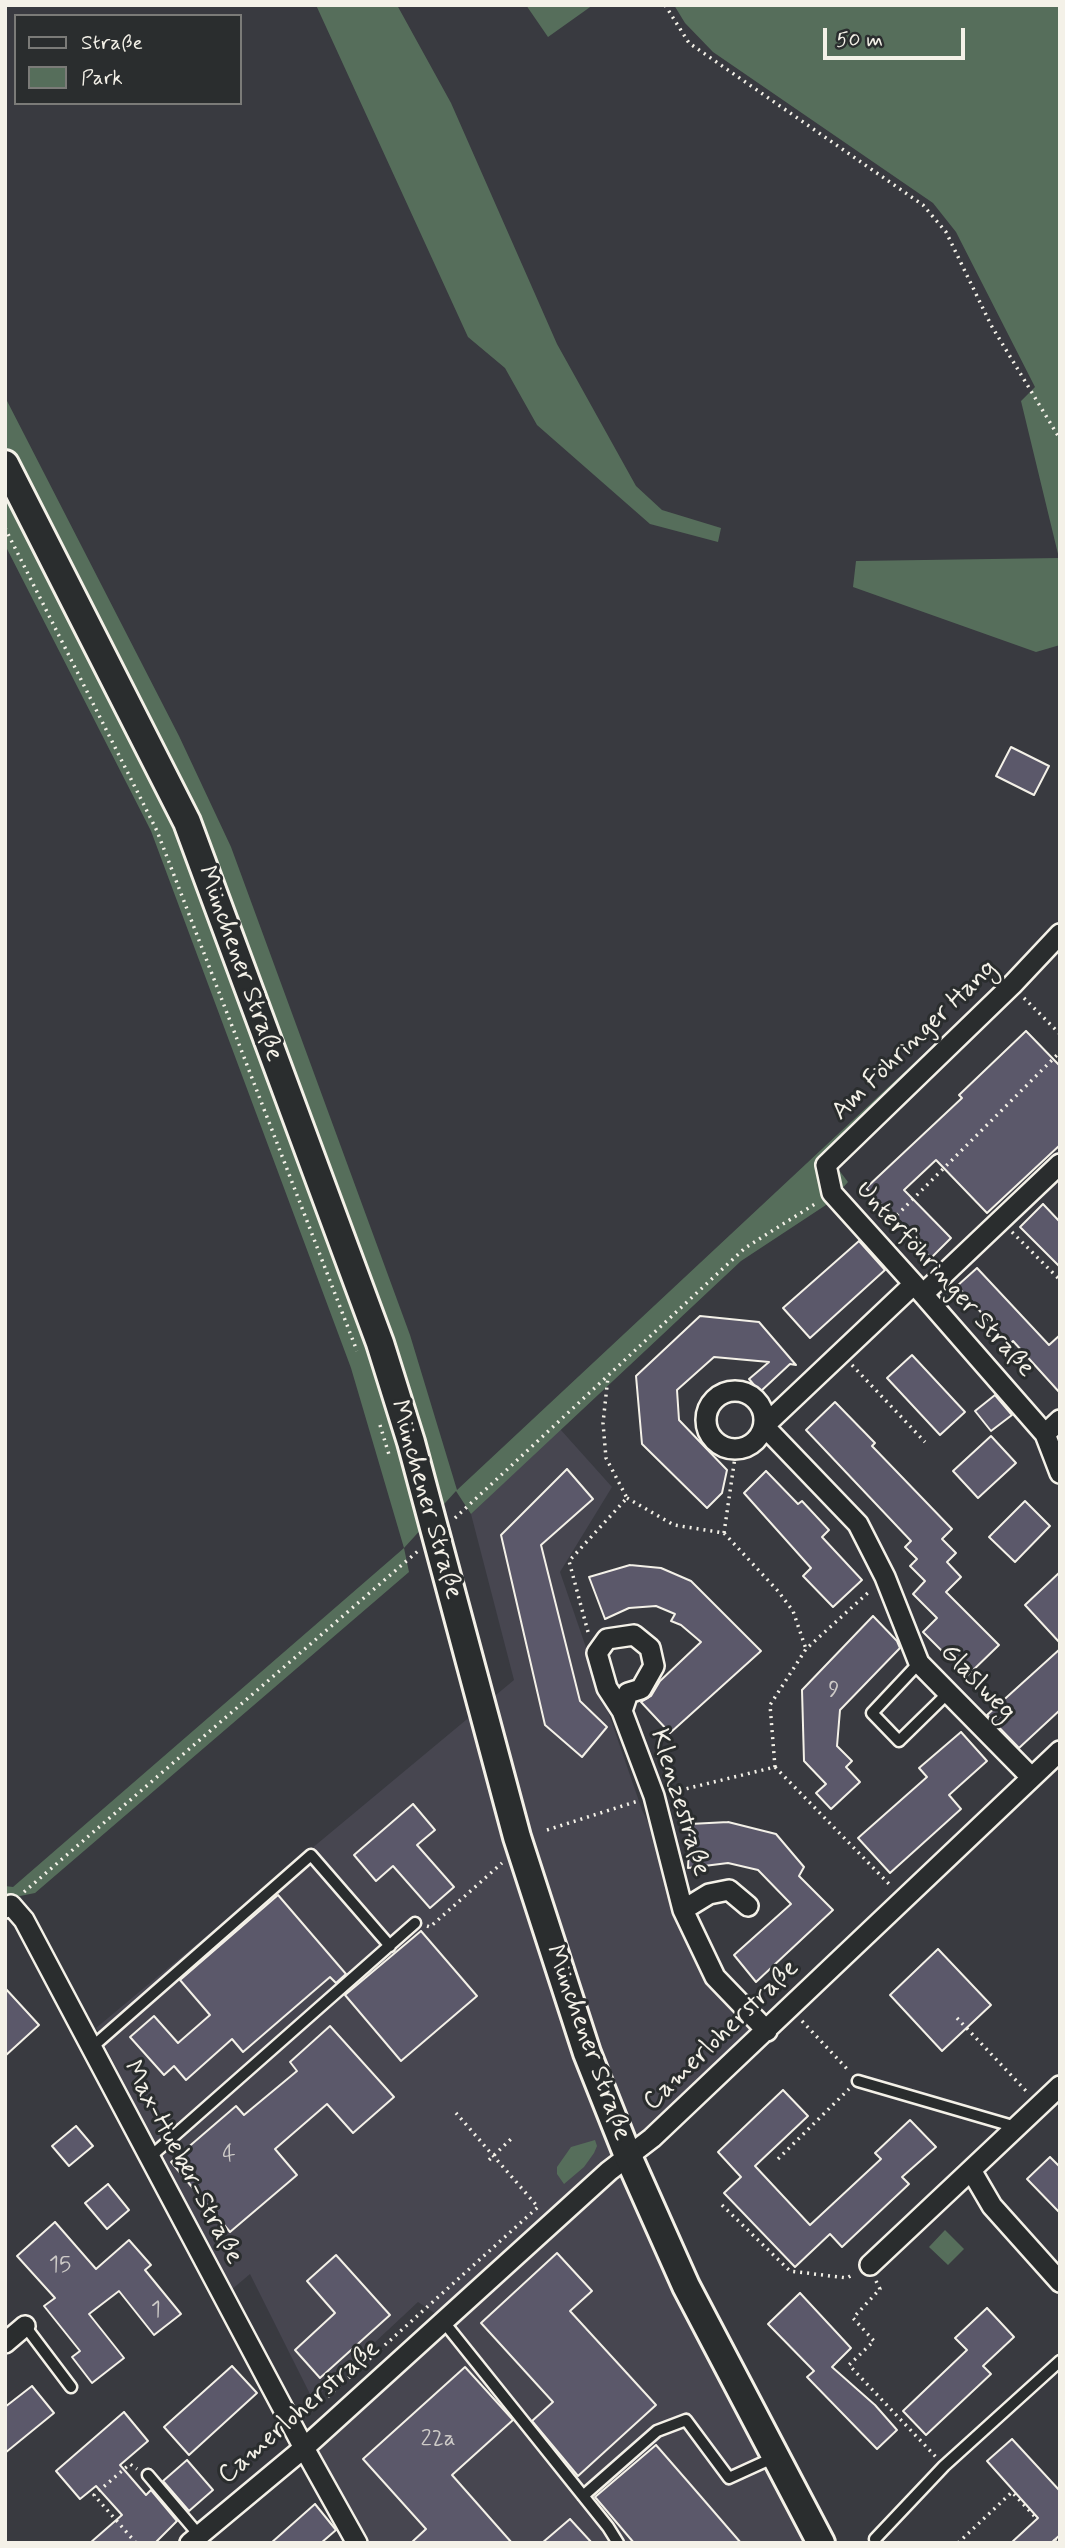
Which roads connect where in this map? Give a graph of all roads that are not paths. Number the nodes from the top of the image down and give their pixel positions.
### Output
1 (5, 464) edge
2 (1060, 934) edge
3 (1060, 1164) edge
4 (832, 1193) joint
5 (918, 1289) junction
6 (1060, 1420) edge
7 (764, 1426) junction
8 (1045, 1434) junction
9 (1060, 1473) edge
10 (919, 1663) junction
11 (949, 1692) junction
12 (622, 1711) junction
13 (1060, 1751) edge
14 (1031, 1777) junction
15 (8, 1906) edge
16 (748, 1906) dead end
17 (683, 1910) junction
18 (415, 1923) road end
19 (390, 1946) junction
20 (767, 2031) junction
21 (91, 2048) junction
22 (858, 2081) road end
23 (1060, 2085) edge
24 (1016, 2127) junction
25 (150, 2157) junction
26 (628, 2157) junction
27 (971, 2170) junction
28 (870, 2265) road end
29 (1060, 2282) edge
30 (442, 2321) junction
31 (25, 2326) joint
32 (5, 2343) edge
33 (1060, 2361) edge
34 (71, 2387) dead end
35 (304, 2448) junction
36 (776, 2457) junction
37 (148, 2475) road end
38 (583, 2496) junction
39 (875, 2539) dead end
40 (198, 2540) edge
41 (357, 2543) edge
42 (618, 2543) edge
43 (821, 2543) edge

1 - 26 main road, Münchener Straße
2 - 4 street, Am Föhringer Hang
3 - 5 street
4 - 5 street, Unterföhringer Straße
5 - 7 street
5 - 8 street, Unterföhringer Straße
6 - 8 street
7 - 7 street, Glaslweg
7 - 10 street, Glaslweg
8 - 9 street, Unterföhringer Straße
10 - 11 street, Glaslweg
10 - 11 lane
11 - 14 street, Glaslweg
12 - 12 street, Klenzestraße
12 - 17 street, Klenzestraße
13 - 14 street, Camerloherstraße
14 - 20 street, Camerloherstraße
15 - 21 street, Max-Hueber-Straße
16 - 17 street, Klenzestraße
17 - 20 street, Klenzestraße
18 - 19 lane
19 - 21 lane
19 - 25 lane
20 - 26 street, Camerloherstraße
21 - 25 street, Max-Hueber-Straße
22 - 24 lane
23 - 24 street
24 - 27 street
25 - 35 street, Max-Hueber-Straße
26 - 30 street, Camerloherstraße
26 - 36 main road, Münchener Straße
27 - 28 street
27 - 29 street
30 - 35 street, Camerloherstraße
30 - 38 lane
31 - 32 street
31 - 34 lane
33 - 39 lane
35 - 40 street, Camerloherstraße
35 - 41 street, Max-Hueber-Straße
36 - 38 lane
36 - 43 main road, Münchener Straße
37 - 40 lane
38 - 42 lane

